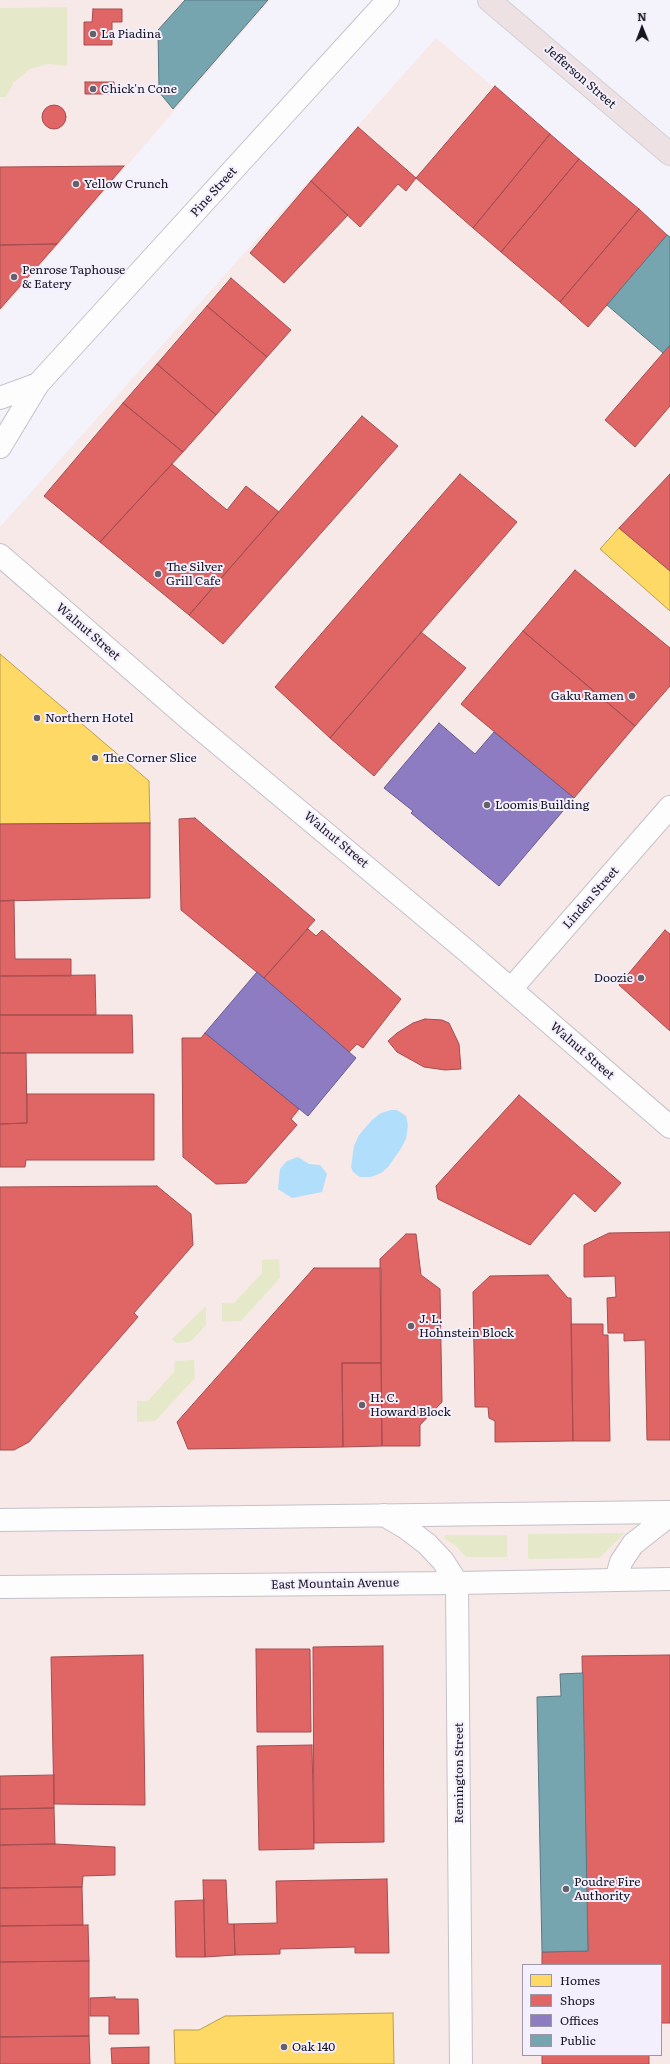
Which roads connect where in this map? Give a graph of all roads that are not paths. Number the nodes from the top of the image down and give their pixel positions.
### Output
1 (388, 0) edge
2 (490, 0) edge
3 (670, 154) edge
4 (38, 384) junction
5 (0, 398) edge
6 (0, 446) edge
7 (0, 555) edge
8 (670, 806) edge
9 (511, 989) junction
10 (670, 1127) edge
11 (670, 1514) edge
12 (384, 1515) junction
13 (0, 1520) edge
14 (670, 1579) edge
15 (616, 1580) junction
16 (457, 1583) junction
17 (0, 1587) edge
18 (461, 2064) edge

1 - 4 street, Pine Street
2 - 3 highway, Jefferson Street
4 - 5 street, Pine Street
4 - 6 street, Pine Street
7 - 9 street, Walnut Street
8 - 9 street, Linden Street
9 - 10 street, Walnut Street
11 - 12 street
11 - 15 street
12 - 13 street
12 - 16 street
14 - 15 street, East Mountain Avenue
15 - 16 street, East Mountain Avenue
16 - 17 street, East Mountain Avenue
16 - 18 street, Remington Street

